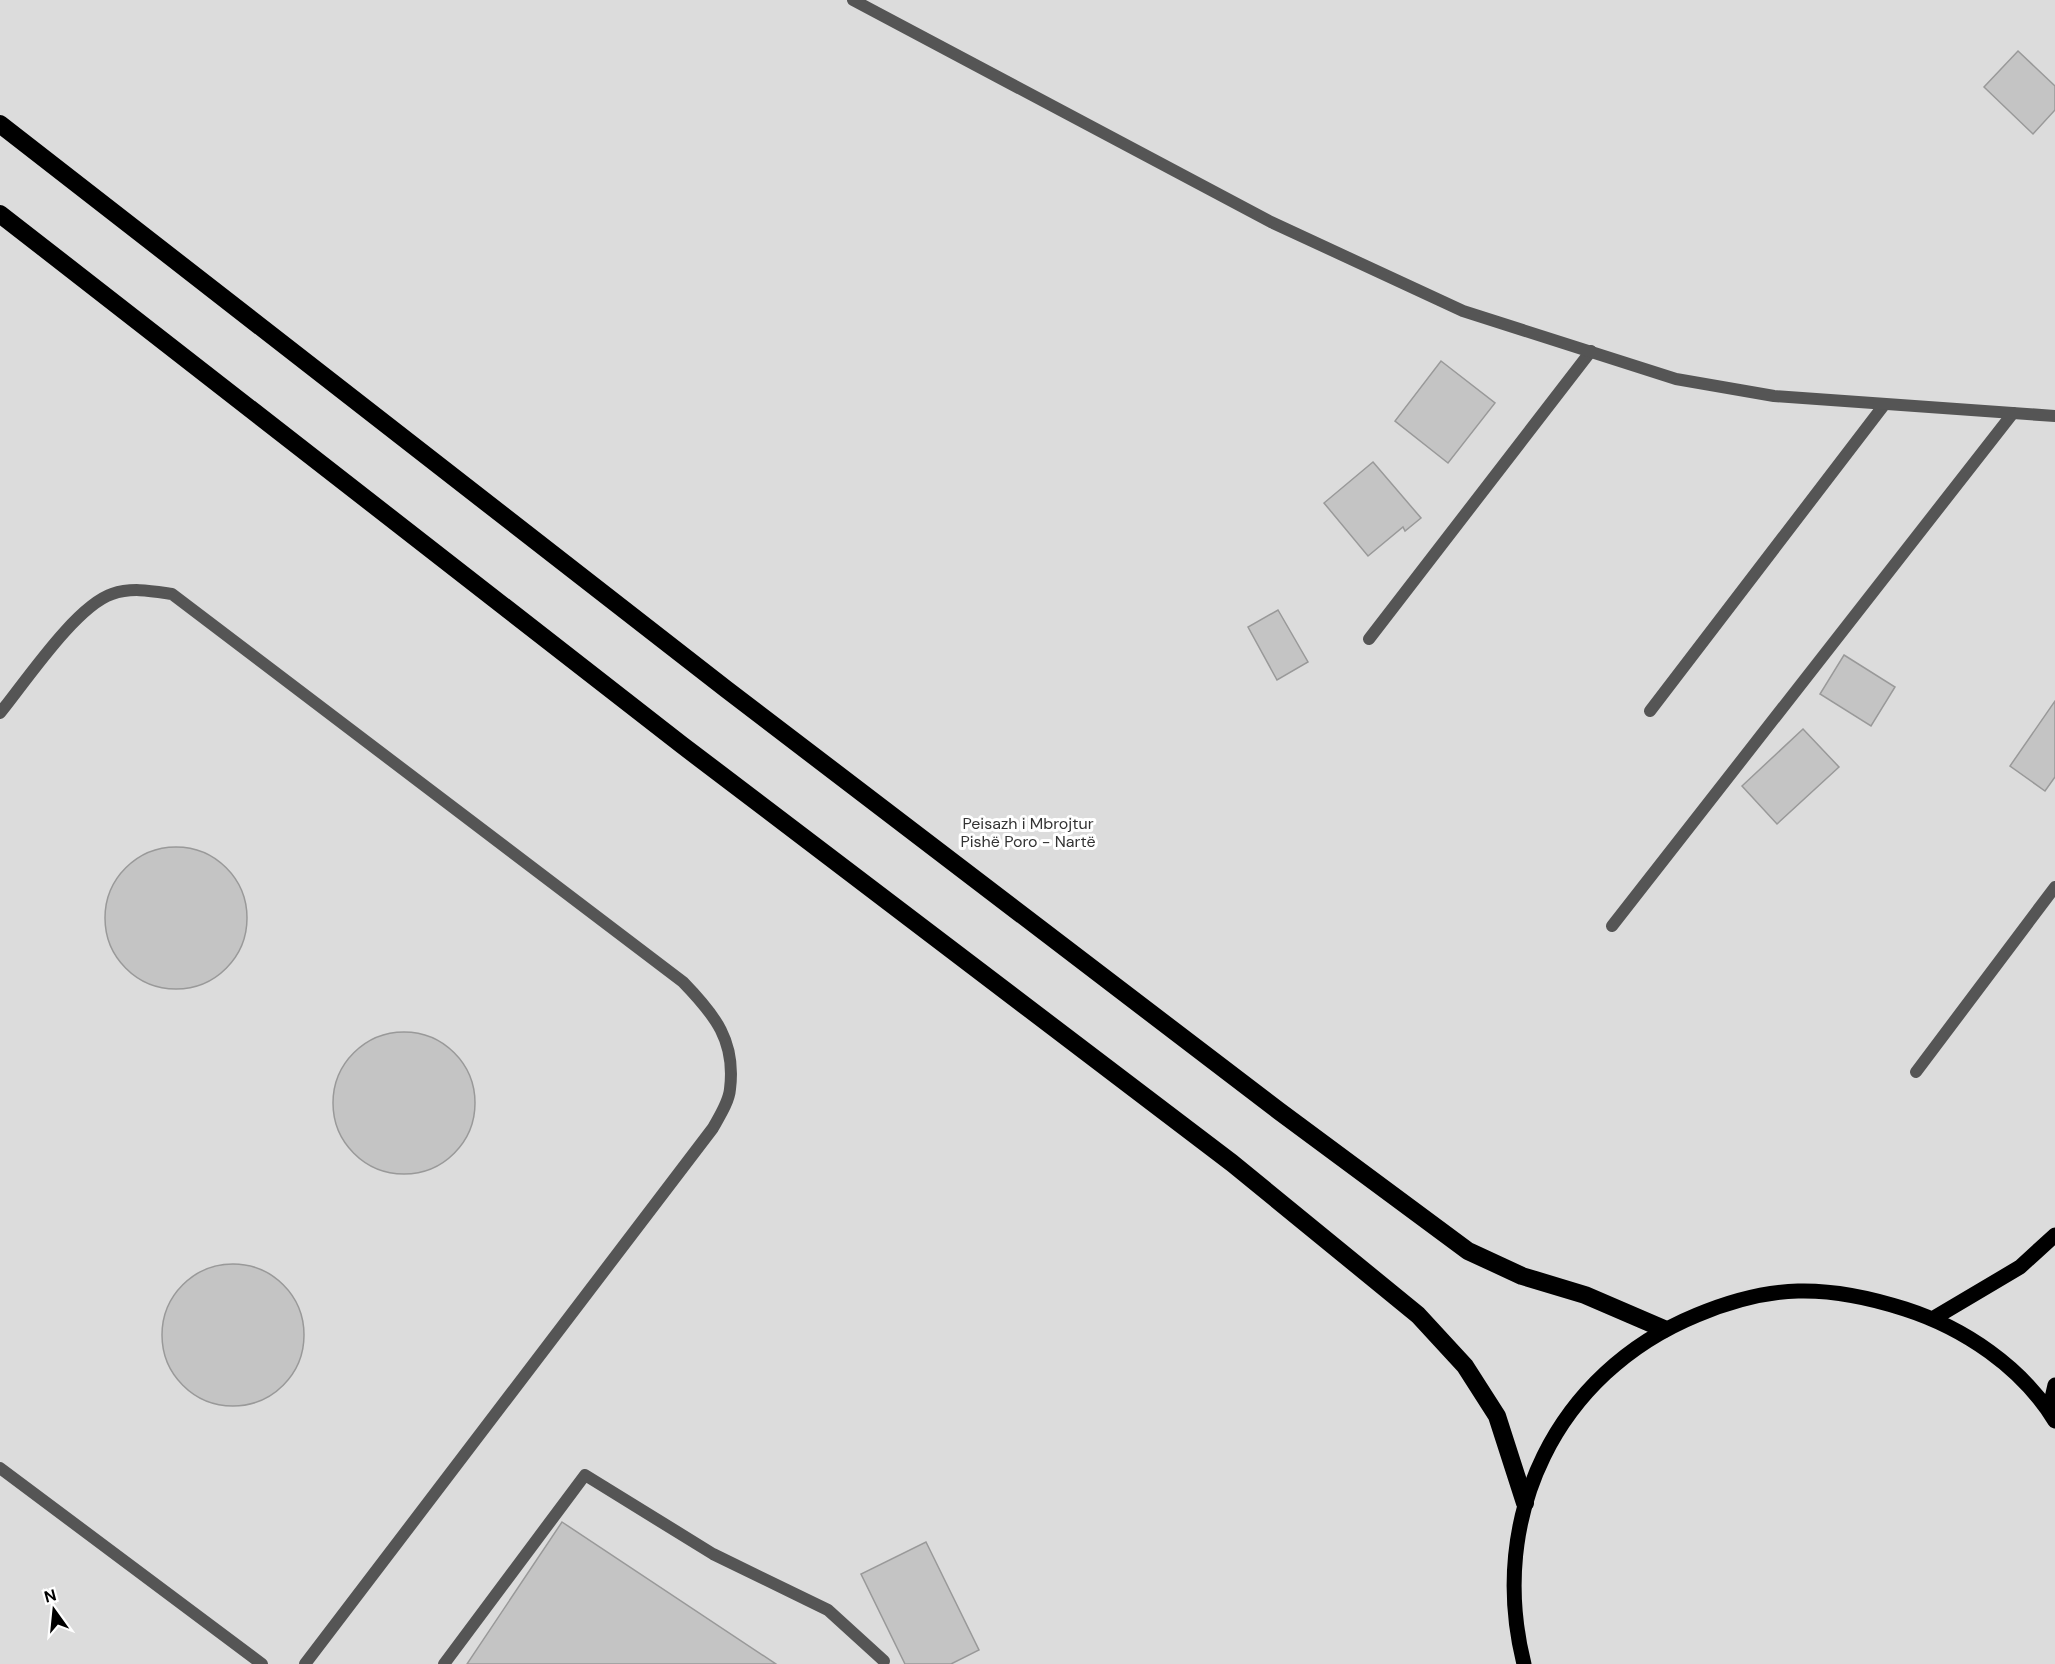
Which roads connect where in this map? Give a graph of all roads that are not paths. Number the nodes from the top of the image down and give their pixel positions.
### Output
1 (853, 0) edge
2 (0, 124) edge
3 (0, 214) edge
4 (1591, 351) junction
5 (1884, 405) junction
6 (2013, 413) junction
7 (2055, 416) edge
8 (1369, 639) dead end
9 (1650, 711) dead end
10 (0, 713) edge
11 (2055, 887) edge
12 (1612, 926) dead end
13 (1916, 1072) dead end
14 (2055, 1235) edge
15 (1934, 1318) junction
16 (1664, 1329) junction
17 (2055, 1385) edge
18 (2052, 1416) edge
19 (0, 1468) edge
20 (1525, 1503) junction
21 (884, 1661) dead end
22 (262, 1664) edge
23 (305, 1664) edge
24 (444, 1664) edge
25 (1524, 1664) edge

1 - 4 street
2 - 16 highway
3 - 20 highway
4 - 5 street
4 - 8 street
5 - 6 street
5 - 9 street
6 - 7 street
6 - 12 street
10 - 23 street
11 - 13 street
14 - 15 main road
15 - 16 main road
15 - 18 main road
16 - 20 main road
17 - 18 main road
19 - 22 street
20 - 25 main road
21 - 24 street

